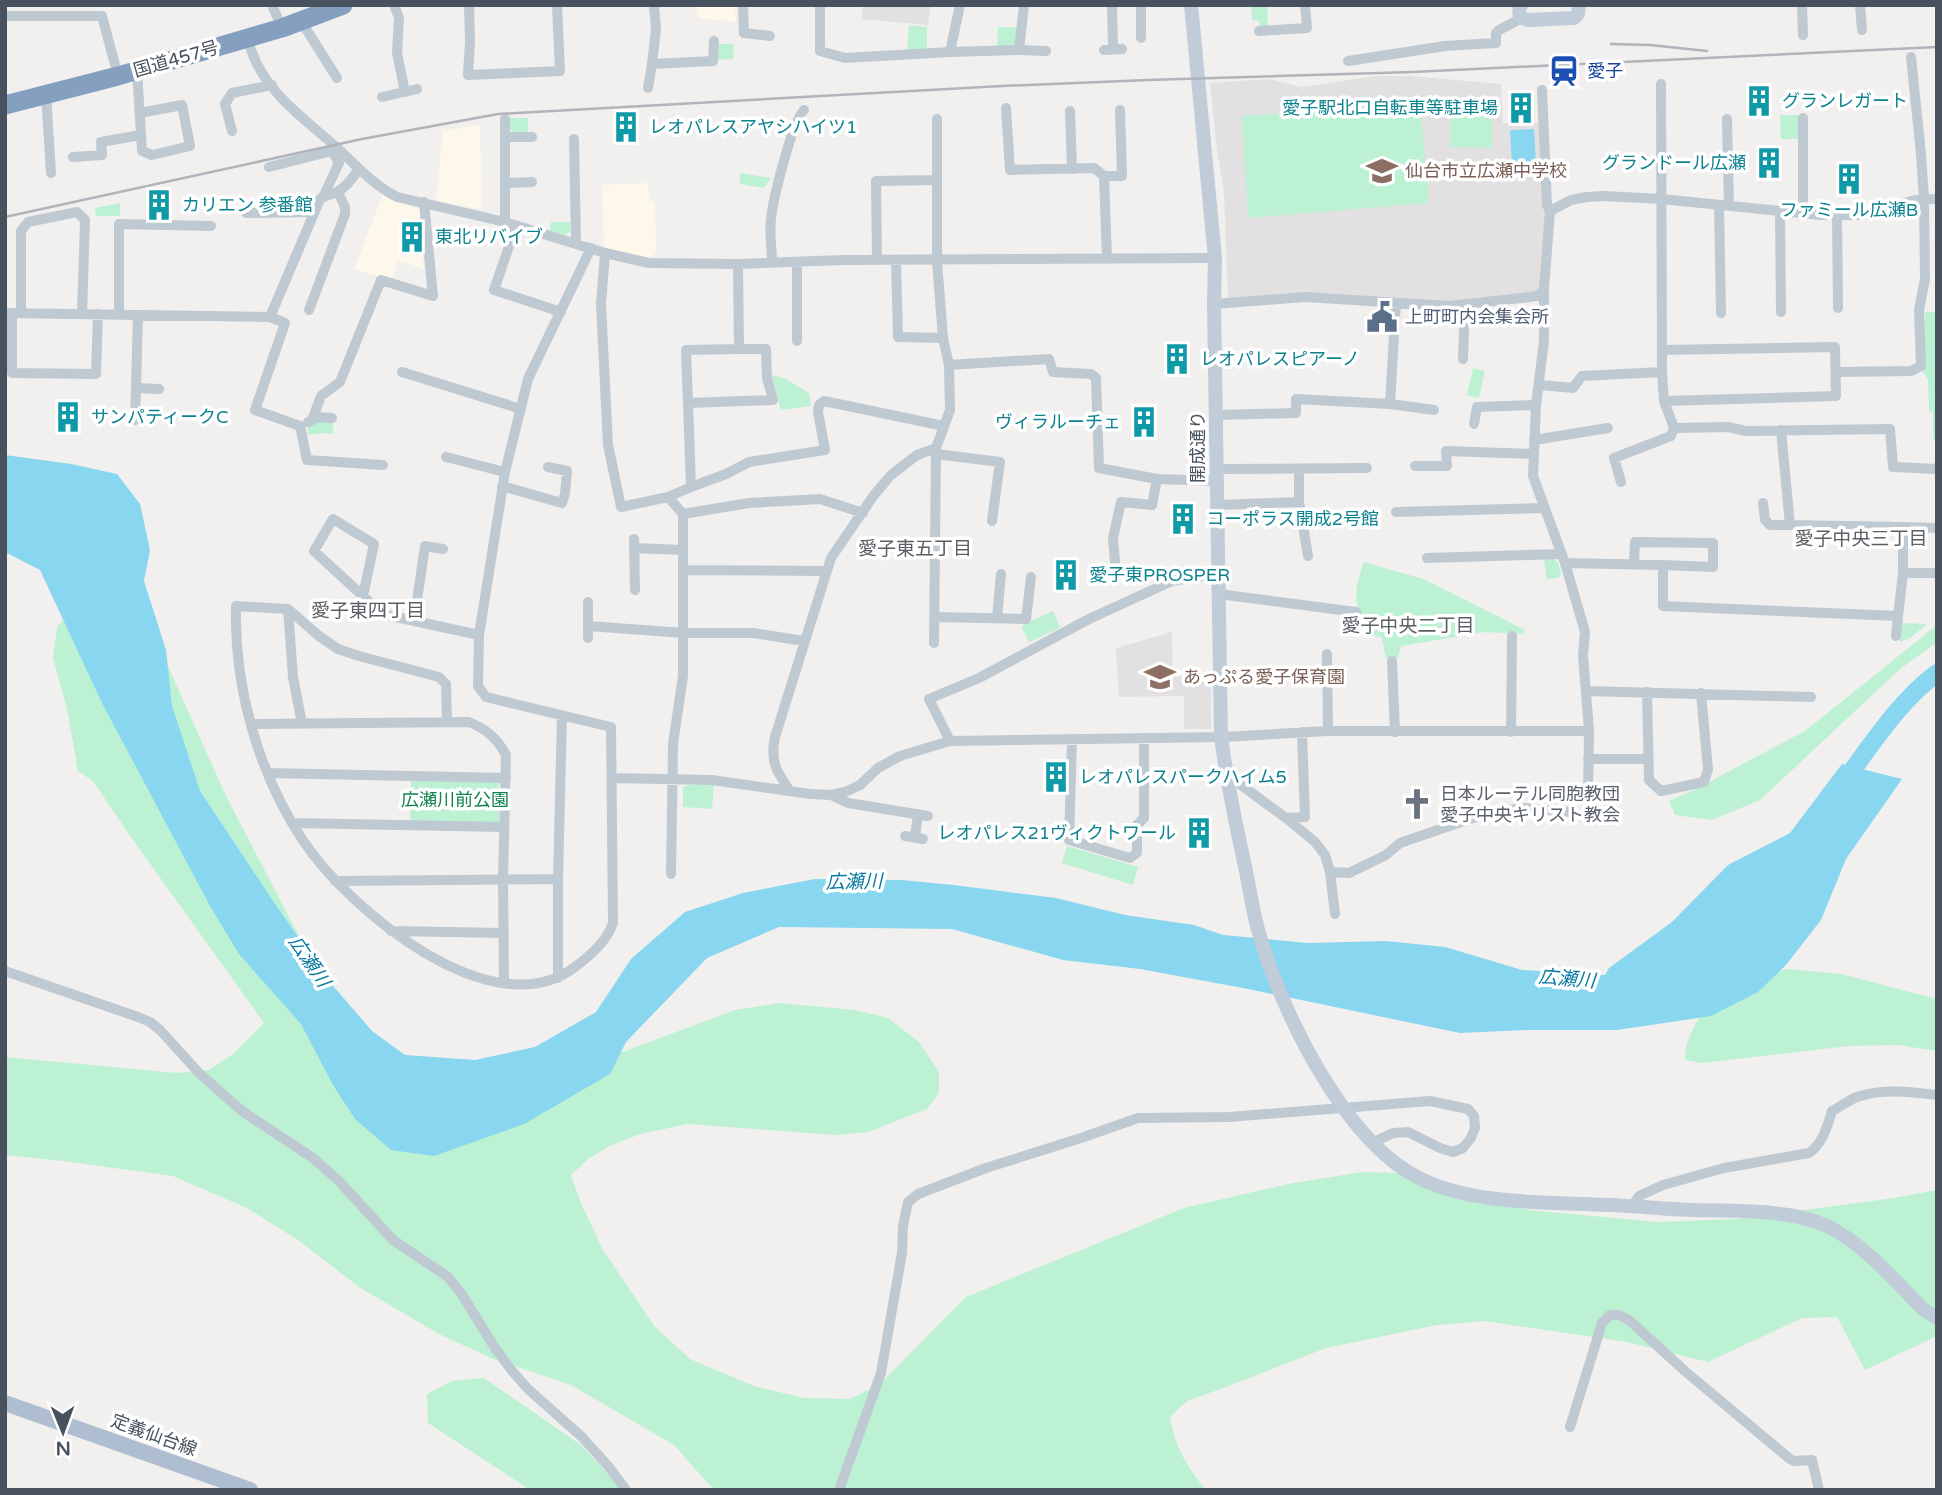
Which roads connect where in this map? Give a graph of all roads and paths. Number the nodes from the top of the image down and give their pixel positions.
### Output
1 (271, 5) edge
2 (343, 5) edge
3 (394, 5) edge
4 (469, 5) edge
5 (557, 5) edge
6 (654, 5) edge
7 (743, 5) edge
8 (820, 5) edge
9 (960, 5) edge
10 (1024, 5) edge
11 (1112, 5) edge
12 (1141, 5) edge
13 (1191, 5) edge
14 (1305, 5) edge
15 (1579, 5) edge
16 (1802, 5) edge
17 (1860, 5) edge
18 (27, 11) edge
19 (1522, 12) edge
20 (5, 16) edge
21 (301, 21) junction
22 (282, 29) junction
23 (1862, 30) dead end
24 (1259, 31) dead end
25 (1803, 35) dead end
26 (770, 36) dead end
27 (1142, 37) dead end
28 (247, 39) junction
29 (715, 41) dead end
30 (1113, 49) dead end
31 (1019, 50) junction
32 (820, 51) junction
33 (1046, 51) dead end
34 (950, 52) junction
35 (1911, 57) dead end
36 (1348, 61) dead end
37 (652, 64) junction
38 (819, 65) dead end
39 (137, 70) junction
40 (118, 76) junction
41 (337, 78) dead end
42 (1661, 84) dead end
43 (272, 85) junction
44 (648, 88) dead end
45 (417, 89) dead end
46 (1542, 90) dead end
47 (404, 92) junction
48 (46, 94) junction
49 (382, 97) dead end
50 (5, 105) edge
51 (1006, 108) dead end
52 (804, 110) dead end
53 (1120, 110) dead end
54 (1070, 111) dead end
55 (140, 113) junction
56 (1802, 118) dead end
57 (505, 119) dead end
58 (937, 119) dead end
59 (1727, 119) dead end
60 (232, 131) dead end
61 (141, 135) junction
62 (505, 137) junction
63 (532, 137) dead end
64 (574, 139) dead end
65 (73, 157) dead end
66 (269, 167) dead end
67 (359, 169) junction
68 (1072, 169) junction
69 (51, 173) dead end
70 (1104, 176) junction
71 (937, 180) junction
72 (532, 182) dead end
73 (505, 183) junction
74 (338, 191) junction
75 (324, 195) junction
76 (1661, 199) junction
77 (1924, 199) junction
78 (1937, 199) edge
79 (424, 202) junction
80 (1724, 206) junction
81 (1550, 211) junction
82 (246, 212) dead end
83 (313, 212) junction
84 (1780, 212) junction
85 (1803, 214) junction
86 (1837, 215) junction
87 (510, 224) junction
88 (211, 226) dead end
89 (576, 243) junction
90 (591, 248) junction
91 (605, 253) junction
92 (1215, 258) junction
93 (1107, 259) junction
94 (877, 260) junction
95 (896, 261) junction
96 (937, 261) junction
97 (772, 262) junction
98 (797, 262) junction
99 (738, 264) junction
100 (1545, 289) junction
101 (1396, 303) junction
102 (1214, 304) junction
103 (1465, 304) junction
104 (1838, 308) dead end
105 (309, 310) dead end
106 (561, 312) junction
107 (1781, 312) dead end
108 (13, 313) edge
109 (1721, 313) dead end
110 (82, 314) junction
111 (98, 314) junction
112 (119, 314) junction
113 (138, 315) junction
114 (270, 317) junction
115 (943, 338) junction
116 (797, 341) dead end
117 (739, 349) junction
118 (1662, 350) junction
119 (1463, 359) dead end
120 (949, 365) junction
121 (402, 372) dead end
122 (1662, 372) junction
123 (1837, 372) junction
124 (1540, 384) junction
125 (136, 388) junction
126 (159, 389) dead end
127 (1664, 401) junction
128 (688, 403) junction
129 (1390, 404) junction
130 (1536, 405) junction
131 (521, 409) junction
132 (1434, 410) dead end
133 (1217, 415) junction
134 (332, 418) dead end
135 (135, 420) dead end
136 (312, 420) junction
137 (1474, 424) dead end
138 (300, 426) junction
139 (944, 426) junction
140 (1608, 428) dead end
141 (1674, 428) junction
142 (1781, 430) junction
143 (1535, 440) junction
144 (936, 451) junction
145 (1534, 454) junction
146 (446, 457) dead end
147 (383, 465) dead end
148 (1415, 466) dead end
149 (548, 467) dead end
150 (1367, 468) dead end
151 (1299, 469) junction
152 (1937, 469) edge
153 (505, 472) junction
154 (1217, 475) junction
155 (1157, 478) junction
156 (1622, 482) dead end
157 (502, 486) junction
158 (691, 487) junction
159 (668, 496) junction
160 (1299, 502) junction
161 (1763, 503) dead end
162 (1217, 505) junction
163 (1544, 508) junction
164 (863, 513) junction
165 (1396, 513) dead end
166 (684, 514) junction
167 (992, 521) dead end
168 (1790, 525) junction
169 (1903, 527) junction
170 (1937, 528) edge
171 (1674, 542) junction
172 (443, 549) dead end
173 (683, 550) junction
174 (1308, 556) dead end
175 (1427, 558) dead end
176 (1564, 559) junction
177 (1634, 564) junction
178 (1668, 565) junction
179 (683, 570) junction
180 (827, 571) junction
181 (1116, 573) dead end
182 (1219, 573) junction
183 (1903, 573) junction
184 (1937, 573) edge
185 (1001, 574) dead end
186 (1031, 577) dead end
187 (635, 590) dead end
188 (1219, 594) junction
189 (363, 596) junction
190 (588, 602) dead end
191 (288, 609) junction
192 (1356, 612) dead end
193 (1898, 615) junction
194 (934, 617) junction
195 (997, 618) junction
196 (414, 621) junction
197 (588, 626) junction
198 (684, 633) junction
199 (479, 635) junction
200 (1512, 636) dead end
201 (1896, 636) dead end
202 (588, 638) dead end
203 (804, 641) junction
204 (934, 643) dead end
205 (1328, 654) dead end
206 (1392, 661) dead end
207 (1586, 691) junction
208 (1647, 692) junction
209 (1701, 693) junction
210 (1811, 697) dead end
211 (562, 715) junction
212 (447, 721) junction
213 (251, 724) junction
214 (302, 724) junction
215 (1328, 731) junction
216 (1589, 731) junction
217 (1302, 732) junction
218 (1395, 732) junction
219 (1511, 732) junction
220 (1221, 737) junction
221 (1144, 738) junction
222 (1072, 739) junction
223 (950, 741) junction
224 (1588, 759) junction
225 (1648, 760) junction
226 (268, 774) junction
227 (1226, 774) junction
228 (506, 778) junction
229 (612, 778) junction
230 (673, 779) junction
231 (790, 791) junction
232 (1588, 794) dead end
233 (831, 795) junction
234 (1570, 812) dead end
235 (1286, 818) junction
236 (292, 823) junction
237 (505, 827) junction
238 (914, 837) dead end
239 (1329, 872) junction
240 (671, 874) dead end
241 (558, 878) junction
242 (503, 880) junction
243 (335, 881) junction
244 (1335, 914) dead end
245 (391, 931) junction
246 (504, 933) junction
247 (5, 971) edge
248 (558, 978) junction
249 (504, 983) junction
250 (1937, 1095) edge
251 (1372, 1143) junction
252 (1632, 1206) junction
253 (1937, 1318) edge
254 (5, 1403) edge
255 (1570, 1427) dead end
256 (250, 1490) edge
257 (626, 1490) edge
258 (839, 1490) edge
259 (1819, 1490) edge

1 - 22 street
2 - 21 highway, 国道457号
3 - 47 street
4 - 5 street
6 - 37 street
7 - 26 street
8 - 32 street
9 - 34 street
10 - 31 street
11 - 30 street
12 - 27 street
13 - 92 street, 開成通り
14 - 24 street
15 - 19 street
16 - 25 street
17 - 23 street
18 - 20 street
18 - 40 street
19 - 36 street
21 - 22 highway, 国道457号
21 - 41 street
22 - 28 highway, 国道457号
28 - 39 highway, 国道457号
28 - 43 street
29 - 37 street
31 - 33 street
31 - 34 street
32 - 34 street
32 - 38 street
35 - 77 street
37 - 44 street
39 - 40 highway, 国道457号
39 - 55 street
40 - 48 highway, 国道457号
42 - 76 street
43 - 60 street
43 - 67 street
45 - 47 street
46 - 81 street
47 - 49 street
48 - 50 highway, 国道457号
48 - 69 street
51 - 68 street
52 - 97 street
53 - 70 street
54 - 68 street
55 - 61 street
55 - 61 street
56 - 85 street
57 - 62 street
58 - 71 street
59 - 80 street
61 - 65 street
62 - 63 street
62 - 73 street
64 - 89 street
66 - 75 street
67 - 74 street
67 - 79 street
68 - 70 street
70 - 93 street
71 - 94 street
71 - 96 street
72 - 73 street
73 - 87 street
74 - 75 street
74 - 105 street
75 - 83 street
76 - 80 street
76 - 81 street
76 - 118 street
77 - 78 street
77 - 86 street
77 - 123 street
79 - 87 street
79 - 136 street
80 - 84 street
80 - 109 street
81 - 100 street
82 - 83 street
83 - 114 street
84 - 85 street
84 - 107 street
85 - 86 street
86 - 104 street
87 - 89 street
87 - 106 street
88 - 112 street
89 - 90 street
90 - 91 street
90 - 106 street
91 - 99 street
91 - 159 street
92 - 93 street
92 - 102 street, 開成通り
93 - 96 street
94 - 95 street
94 - 98 street
95 - 96 street
95 - 115 street
96 - 115 street
97 - 98 street
97 - 99 street
98 - 116 street
99 - 117 street
100 - 103 street
100 - 124 street
101 - 102 street
101 - 103 street
101 - 129 street
102 - 133 street, 開成通り
103 - 119 street
106 - 131 street
108 - 110 street
108 - 110 street
108 - 111 street
110 - 111 street
111 - 112 street
112 - 113 street
113 - 114 street
113 - 125 street
114 - 138 street
115 - 120 street
117 - 128 street
117 - 128 street
118 - 122 street
118 - 123 street
120 - 139 street
120 - 155 street
121 - 131 street
122 - 124 street
122 - 127 street
123 - 127 street
124 - 130 street
125 - 126 street
125 - 135 street
127 - 141 street
128 - 158 street
129 - 132 street
129 - 133 street
130 - 137 street
130 - 143 street
131 - 153 street
133 - 154 street, 開成通り
134 - 136 street
136 - 138 street
138 - 147 street
139 - 144 street
139 - 158 street
140 - 143 street
141 - 142 street
141 - 156 street
142 - 152 street
142 - 168 street
143 - 145 street
144 - 164 street
144 - 167 street
144 - 194 street
145 - 148 street
145 - 163 street
146 - 153 street
149 - 157 street
150 - 151 street
151 - 154 street
151 - 160 street
153 - 157 street
154 - 155 street
154 - 162 street, 開成通り
155 - 181 street
157 - 199 street
158 - 159 street
159 - 166 street
160 - 162 street
160 - 174 street
161 - 168 street
162 - 182 street, 開成通り
163 - 165 street
163 - 176 street
164 - 166 street
164 - 180 street
166 - 173 street
168 - 169 street
169 - 170 street
169 - 183 street
171 - 177 street
171 - 178 street
171 - 178 street
172 - 196 street
173 - 179 street
173 - 187 street
175 - 176 street
176 - 177 street
176 - 207 street
177 - 178 street
178 - 193 street
179 - 180 street
179 - 198 street
180 - 203 street
182 - 188 street, 開成通り
182 - 223 street
183 - 184 street
183 - 193 street
185 - 195 street
186 - 195 street
188 - 192 street
188 - 220 street, 開成通り
189 - 189 street
189 - 196 street
190 - 197 street
191 - 212 street
191 - 213 street
191 - 214 street
193 - 201 street
194 - 195 street
194 - 204 street
196 - 199 street
197 - 198 street
197 - 202 street
198 - 203 street
198 - 230 street
199 - 211 street
200 - 219 street
203 - 231 street
205 - 215 street
206 - 218 street
207 - 208 street
207 - 216 street
208 - 209 street
208 - 225 street
209 - 210 street
209 - 225 street
211 - 229 street
211 - 241 street
212 - 214 street
212 - 228 street
213 - 214 street
213 - 226 street
215 - 217 street
215 - 218 street
216 - 219 street
216 - 224 street
217 - 220 street
217 - 235 street
218 - 219 street
220 - 221 street
220 - 227 street, 開成通り
221 - 222 street
221 - 222 street
222 - 223 street
223 - 233 street
224 - 225 street
224 - 232 street
226 - 228 street
226 - 236 street
227 - 235 street
227 - 251 street, 開成通り
228 - 237 street
229 - 230 street
229 - 248 street
230 - 231 street
230 - 240 street
231 - 233 street
233 - 238 street
234 - 239 street
235 - 239 street
236 - 237 street
236 - 243 street
237 - 242 street
239 - 244 street
241 - 242 street
241 - 248 street
242 - 243 street
242 - 246 street
243 - 245 street
245 - 246 street
245 - 249 street
246 - 249 street
247 - 257 street
248 - 249 street
250 - 252 street
251 - 252 street, 開成通り
251 - 258 street
252 - 253 street, 開成通り
254 - 256 main road, 定義仙台線
255 - 259 street

